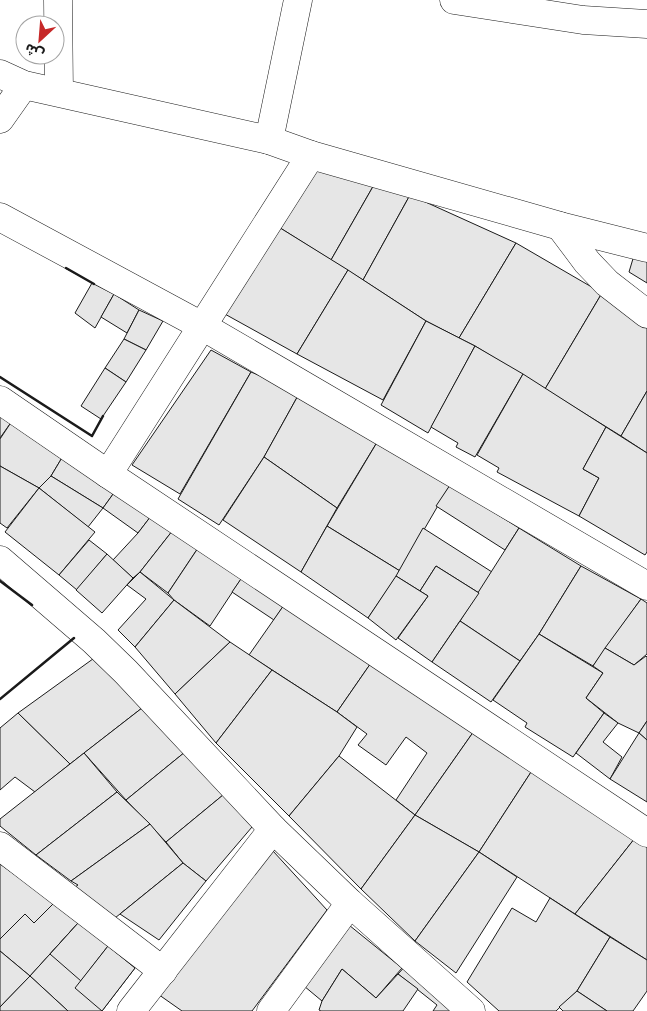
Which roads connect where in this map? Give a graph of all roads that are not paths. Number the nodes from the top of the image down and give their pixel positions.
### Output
1 (58, 0) edge
2 (298, 0) edge
3 (454, 0) edge
4 (647, 24) edge
5 (12, 79) edge
6 (59, 92) junction
7 (0, 119) edge
8 (269, 140) junction
9 (311, 155) junction
10 (0, 217) edge
11 (560, 226) junction
12 (647, 248) edge
13 (647, 314) edge
14 (202, 326) junction
15 (0, 400) edge
16 (108, 474) junction
17 (0, 560) edge
18 (647, 586) edge
19 (274, 829) junction
20 (647, 832) edge
21 (0, 846) edge
22 (350, 903) junction
23 (163, 971) junction
24 (143, 1007) edge
25 (272, 1011) edge
26 (471, 1011) edge

1 - 6 street
2 - 8 street
3 - 4 street
5 - 6 street
5 - 7 street
6 - 8 street
8 - 9 street
9 - 11 street
9 - 14 street
10 - 14 street
11 - 12 street
11 - 13 street
14 - 16 street
14 - 18 street
15 - 16 street
16 - 20 street
17 - 19 street
19 - 22 street
19 - 23 street
21 - 23 street
22 - 25 street
22 - 26 street
23 - 24 street

